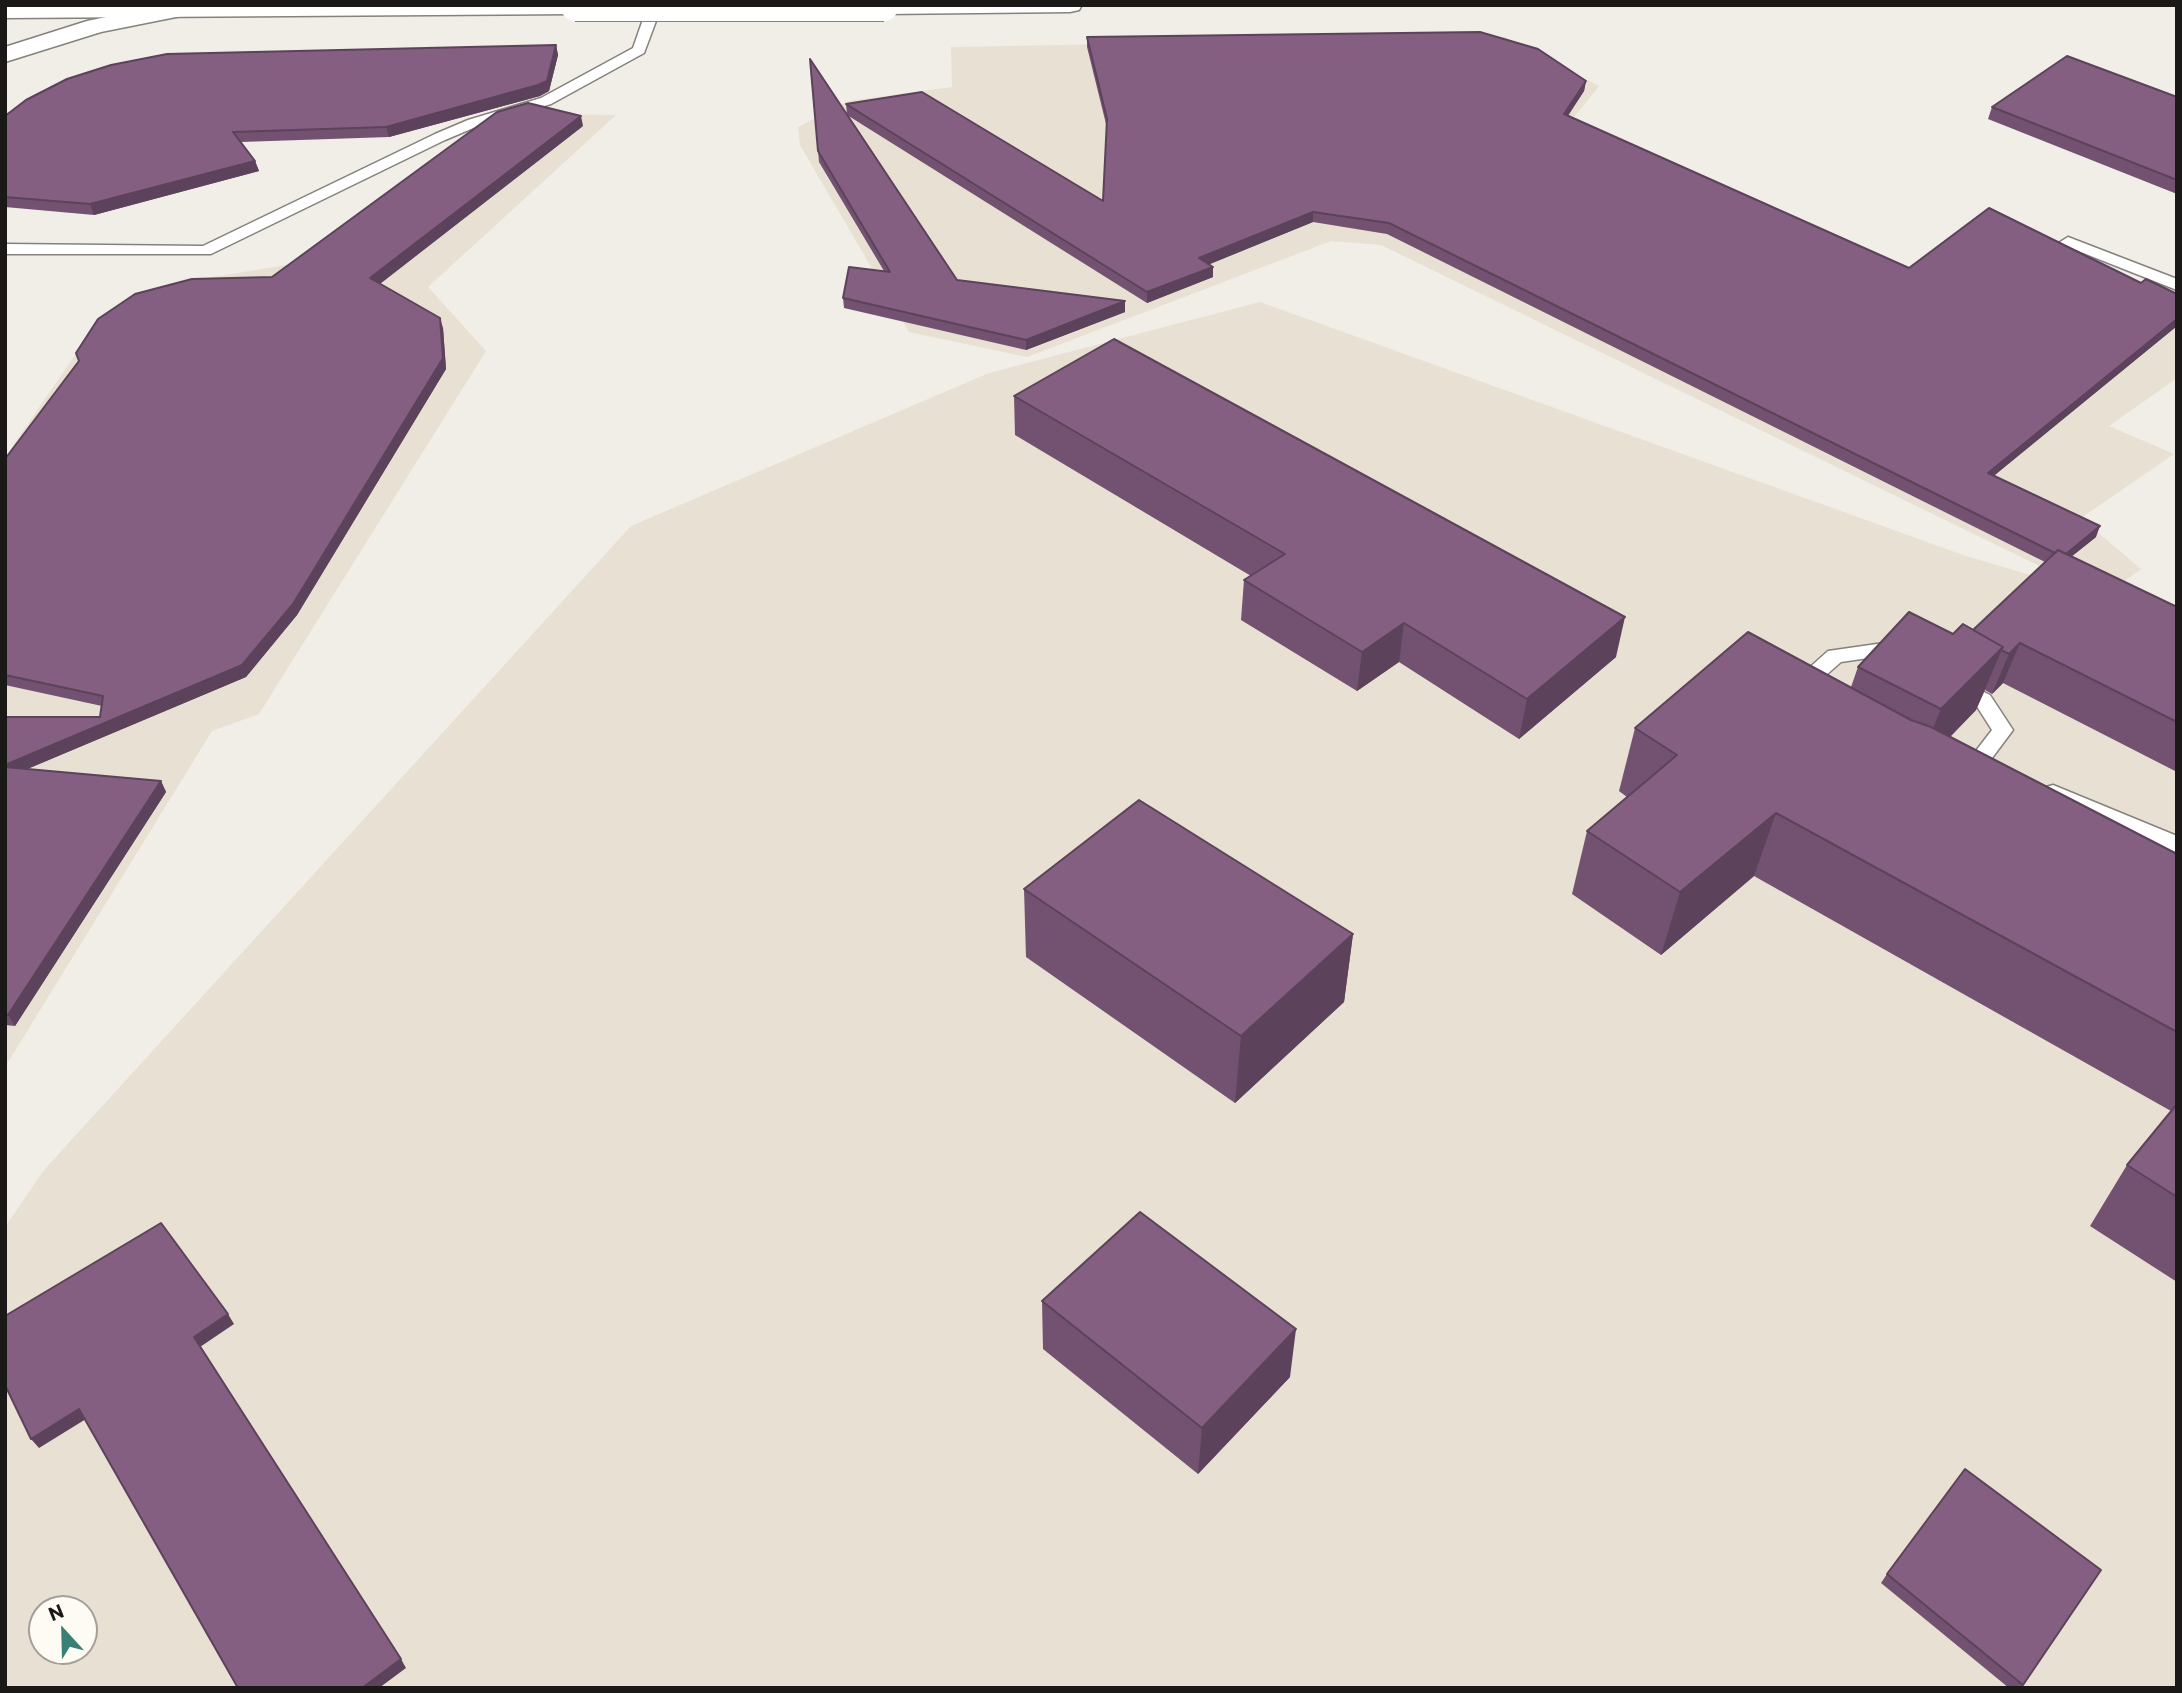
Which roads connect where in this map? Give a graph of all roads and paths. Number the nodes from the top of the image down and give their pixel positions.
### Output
1 (655, 5) edge
2 (1070, 5) edge
3 (575, 7) edge
4 (177, 10) junction
5 (5, 11) edge
6 (5, 55) edge
7 (2068, 242) dead end
8 (5, 249) edge
9 (2177, 285) edge
10 (1979, 761) junction
11 (2003, 771) edge
12 (2028, 782) edge
13 (2177, 845) edge

1 - 8 lane
2 - 3 main road, bridge
3 - 4 main road
4 - 5 main road
4 - 6 main road
7 - 9 lane
10 - 10 lane
10 - 11 lane
12 - 13 lane

